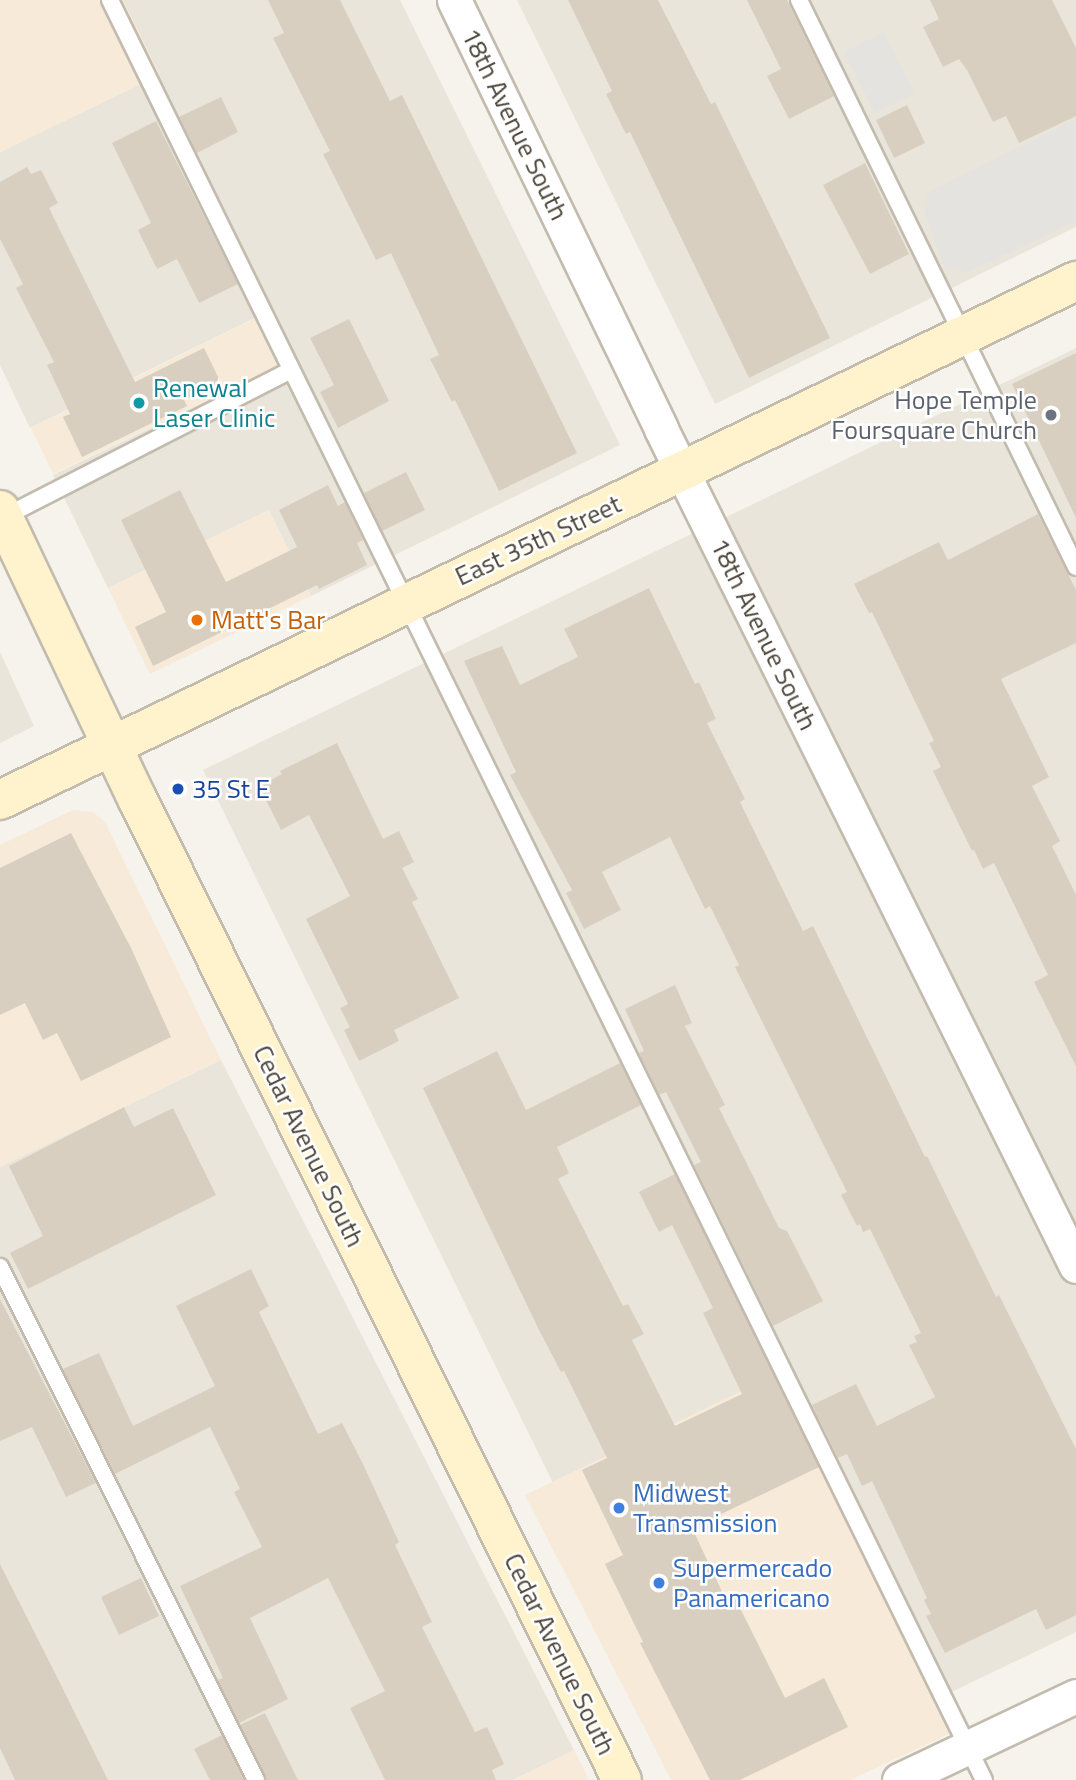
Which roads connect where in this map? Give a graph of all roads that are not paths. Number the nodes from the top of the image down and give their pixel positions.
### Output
1 (110, 0) edge
2 (454, 0) edge
3 (799, 0) edge
4 (1076, 281) edge
5 (962, 336) junction
6 (291, 370) junction
7 (684, 472) junction
8 (2, 513) edge
9 (1076, 567) edge
10 (404, 604) junction
11 (111, 746) junction
12 (0, 800) edge
13 (1076, 1266) edge
14 (0, 1267) edge
15 (1076, 1696) edge
16 (968, 1747) junction
17 (256, 1780) edge
18 (622, 1780) edge
19 (900, 1780) edge
20 (984, 1780) edge

1 - 6 lane
2 - 7 street, 18th Avenue South
3 - 5 lane
4 - 5 main road, East 35th Street
5 - 7 main road, East 35th Street
5 - 9 lane
6 - 8 lane
6 - 10 lane
7 - 10 main road, East 35th Street
7 - 13 street, 18th Avenue South
8 - 11 main road, Cedar Avenue South
10 - 11 main road, East 35th Street
10 - 16 lane
11 - 12 main road, East 35th Street
11 - 18 main road, Cedar Avenue South
14 - 17 lane
15 - 16 street
16 - 19 street
16 - 20 lane

